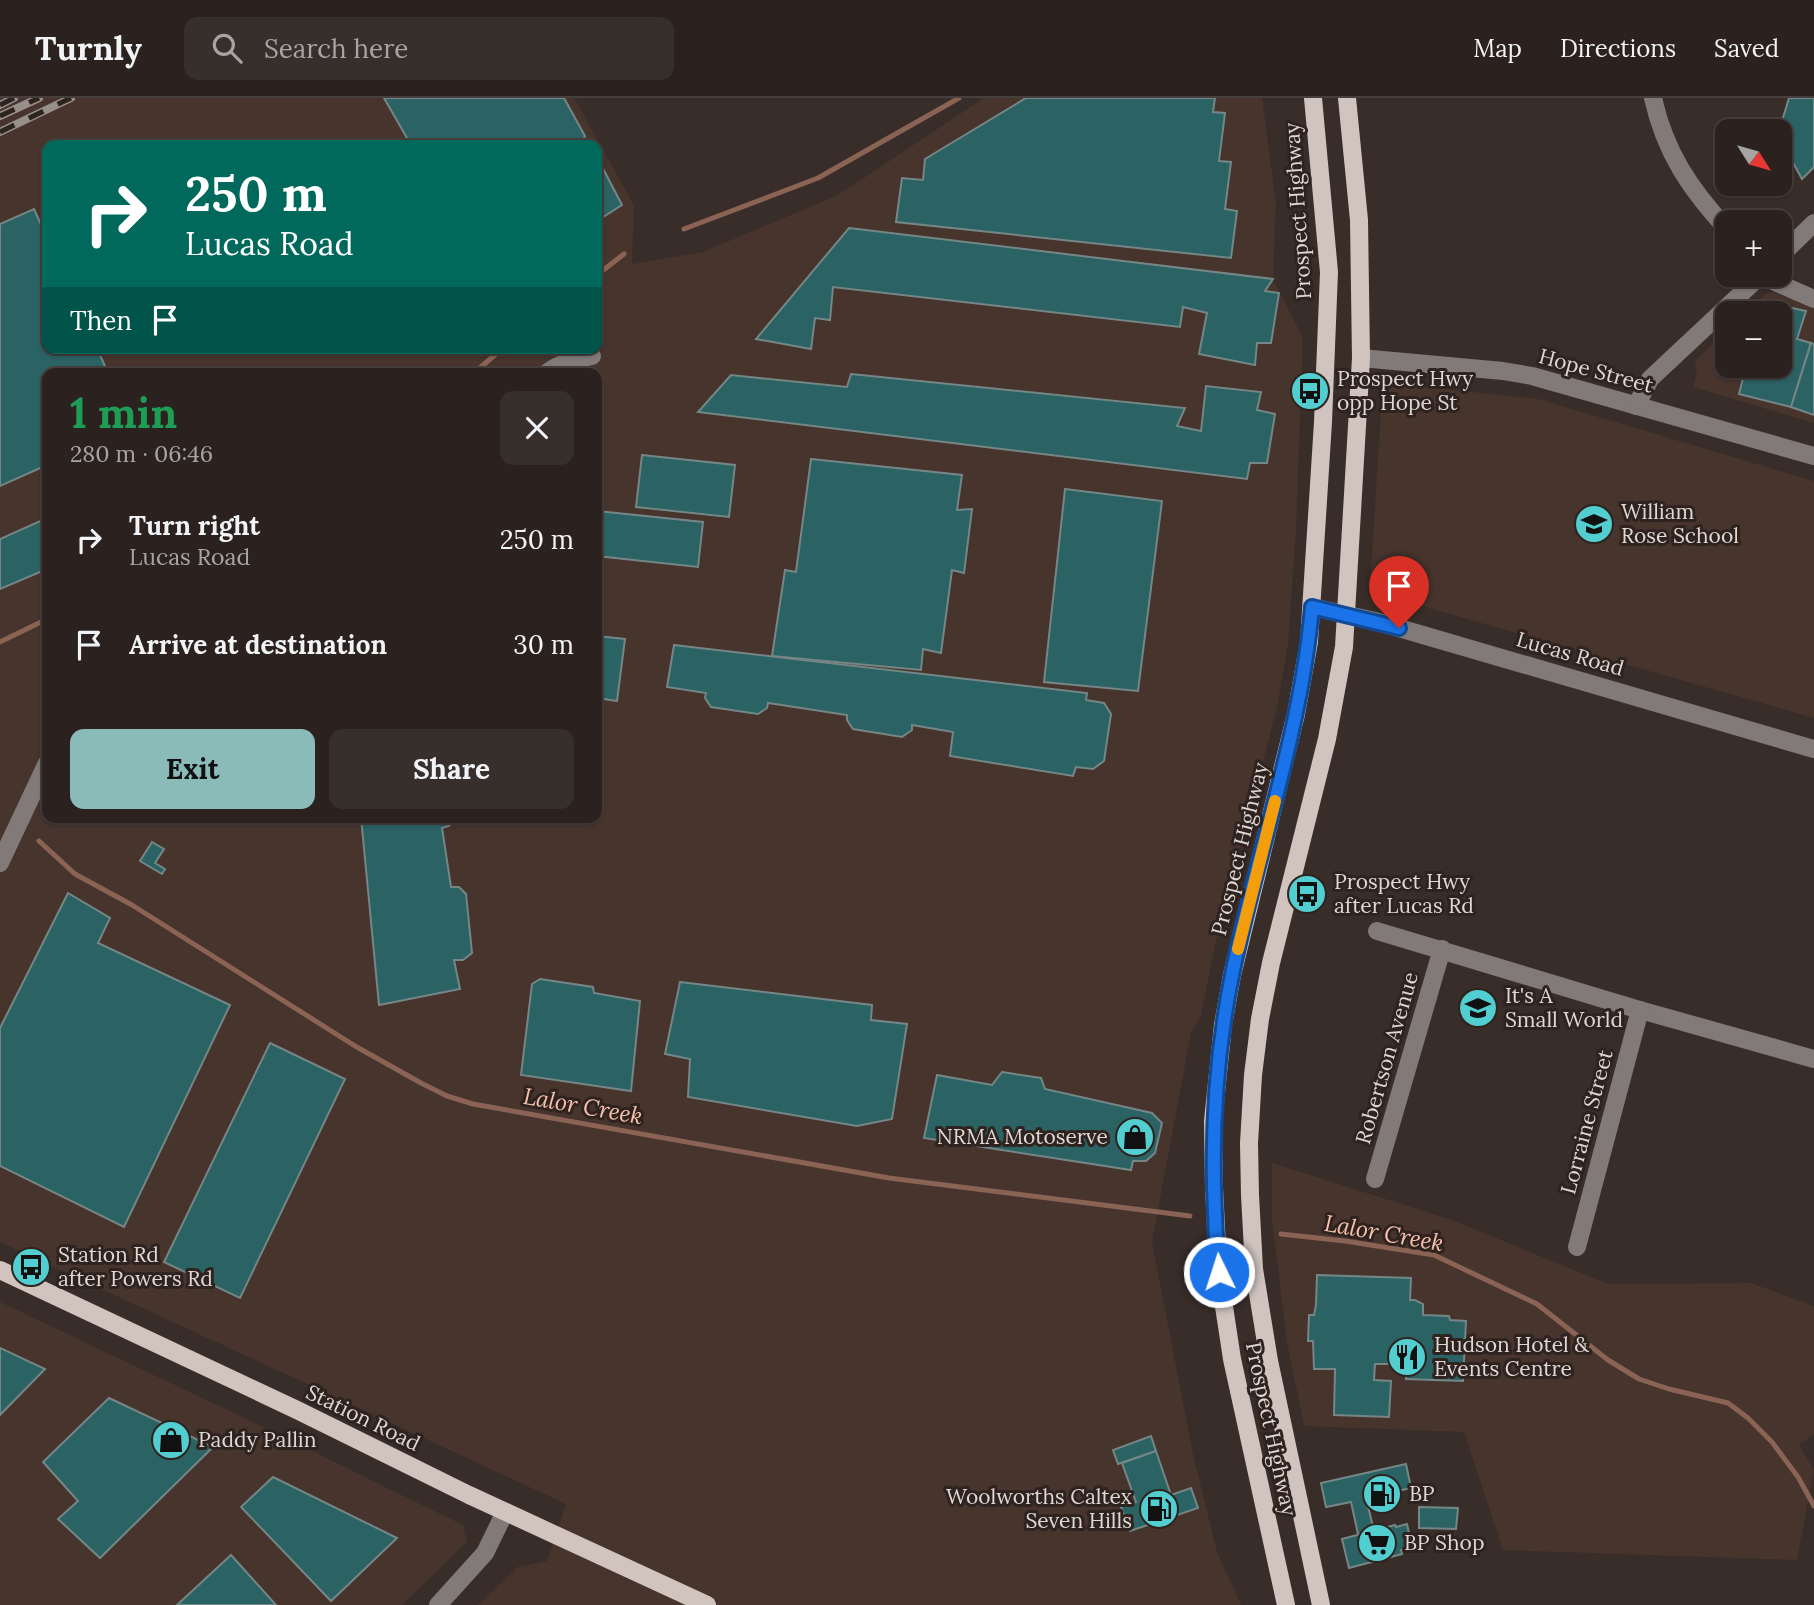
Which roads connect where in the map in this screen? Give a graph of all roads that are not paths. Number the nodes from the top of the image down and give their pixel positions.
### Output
1 (1313, 98) edge
2 (1347, 98) edge
3 (1653, 98) edge
4 (1715, 216) edge
5 (1814, 223) edge
6 (1792, 244) edge
7 (1750, 287) edge
8 (1787, 287) edge
9 (1814, 299) edge
10 (592, 356) dead end
11 (1361, 358) junction
12 (554, 368) edge
13 (1636, 406) junction
14 (1814, 456) edge
15 (1312, 607) junction
16 (1347, 614) junction
17 (1814, 749) edge
18 (42, 774) edge
19 (0, 863) edge
20 (1377, 931) dead end
21 (1442, 949) junction
22 (1640, 1010) junction
23 (1814, 1059) edge
24 (1375, 1179) dead end
25 (1577, 1247) dead end
26 (0, 1270) edge
27 (505, 1512) junction
28 (438, 1605) edge
29 (707, 1605) edge
30 (1286, 1605) edge
31 (1321, 1605) edge

1 - 15 main road, Prospect Highway
2 - 11 main road, Prospect Highway
3 - 4 street
5 - 6 street
7 - 13 street
8 - 9 street
10 - 12 street
11 - 13 street, Hope Street
11 - 16 main road, Prospect Highway
13 - 14 street, Hope Street
15 - 16 street, Lucas Road
15 - 30 main road, Prospect Highway
16 - 17 street, Lucas Road
16 - 31 main road, Prospect Highway
18 - 19 street
20 - 21 street
21 - 22 street
21 - 24 street, Robertson Avenue
22 - 23 street
22 - 25 street, Lorraine Street
26 - 27 main road, Station Road
27 - 28 street
27 - 29 main road, Station Road

